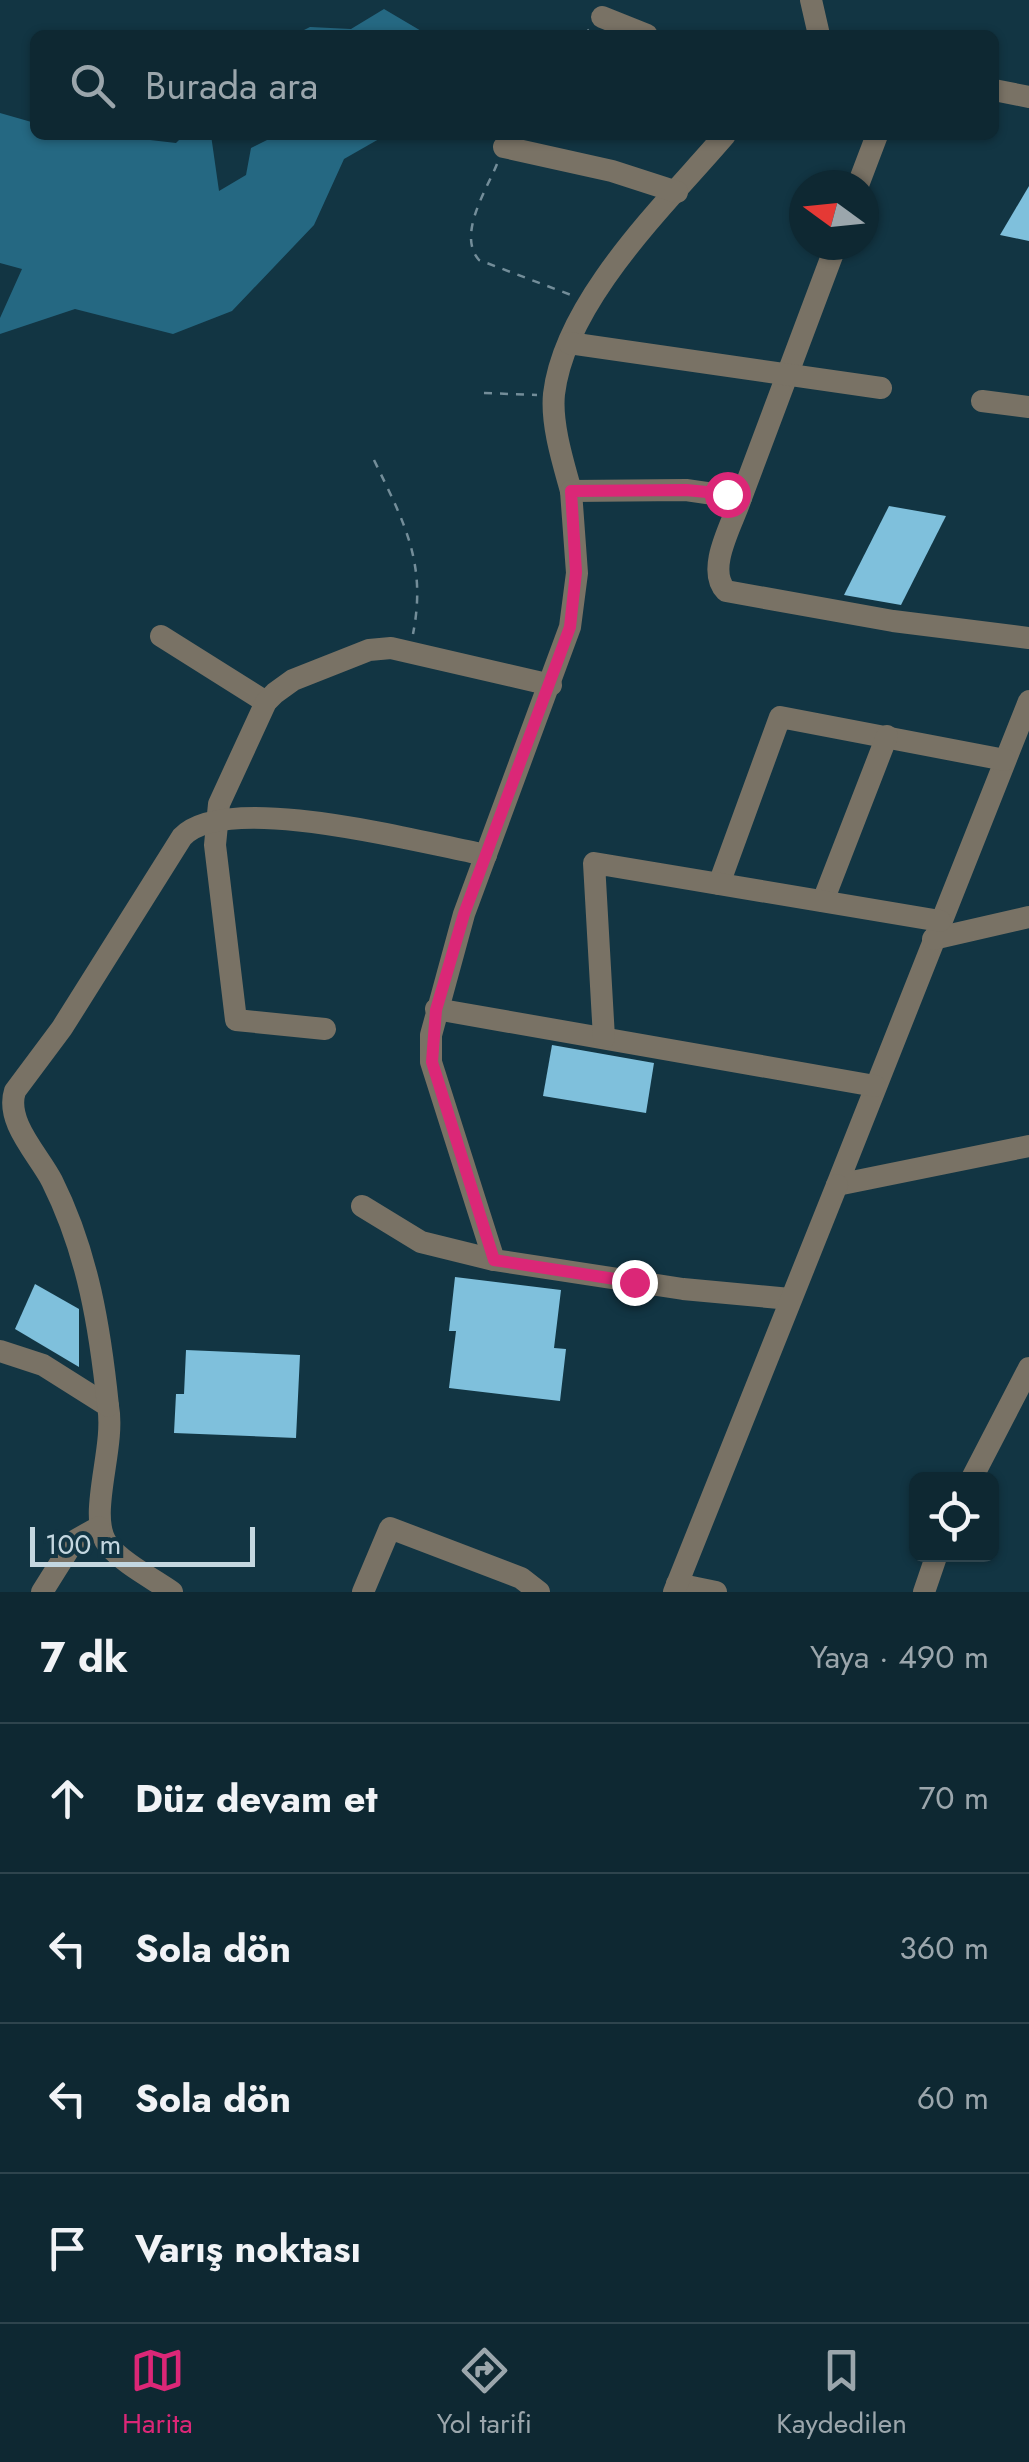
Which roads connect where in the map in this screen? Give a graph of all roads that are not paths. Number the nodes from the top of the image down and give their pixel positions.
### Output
1 (811, 0) edge
2 (602, 17) dead end
3 (634, 30) edge
4 (818, 30) edge
5 (999, 91) edge
6 (1029, 97) edge
7 (721, 140) edge
8 (875, 140) edge
9 (504, 147) road end
10 (864, 170) edge
11 (677, 192) junction
12 (831, 260) edge
13 (569, 344) junction
14 (788, 377) junction
15 (881, 388) dead end
16 (982, 401) dead end
17 (1029, 407) edge
18 (571, 491) junction
19 (741, 498) junction
20 (161, 636) dead end
21 (1029, 638) edge
22 (551, 685) junction
23 (1029, 701) edge
24 (266, 702) junction
25 (888, 736) junction
26 (1005, 760) junction
27 (216, 818) junction
28 (486, 854) junction
29 (719, 884) junction
30 (823, 902) junction
31 (1029, 917) edge
32 (936, 930) junction
33 (436, 1010) junction
34 (325, 1030) dead end
35 (604, 1038) junction
36 (875, 1086) junction
37 (1029, 1146) edge
38 (837, 1186) junction
39 (362, 1206) dead end
40 (494, 1260) junction
41 (790, 1299) junction
42 (0, 1351) edge
43 (1029, 1368) edge
44 (108, 1406) junction
45 (976, 1472) edge
46 (100, 1528) junction
47 (934, 1562) edge
48 (675, 1588) edge
49 (42, 1592) edge
50 (172, 1592) edge
51 (362, 1592) edge
52 (539, 1592) edge
53 (716, 1592) edge
54 (924, 1592) edge

1 - 4 street
2 - 3 street
5 - 6 street
7 - 11 street
8 - 10 street
9 - 11 street
11 - 13 street
12 - 14 street
13 - 14 street
13 - 18 street
14 - 15 street
14 - 19 street
16 - 17 street
18 - 19 street
18 - 22 street
19 - 21 street
20 - 24 street
22 - 24 street
22 - 28 street
23 - 26 street
24 - 27 street
25 - 26 street
25 - 29 street
25 - 30 street
26 - 32 street
27 - 28 street
27 - 34 street
27 - 44 street
28 - 33 street
29 - 30 street
29 - 35 street
30 - 32 street
31 - 32 street
32 - 36 street
33 - 35 street
33 - 40 street
35 - 36 street
36 - 38 street
37 - 38 street
38 - 41 street
39 - 40 street
40 - 41 street
41 - 48 street
42 - 44 street
43 - 45 street
44 - 46 street
46 - 49 street
46 - 50 street
47 - 54 street
48 - 53 street
51 - 52 street

